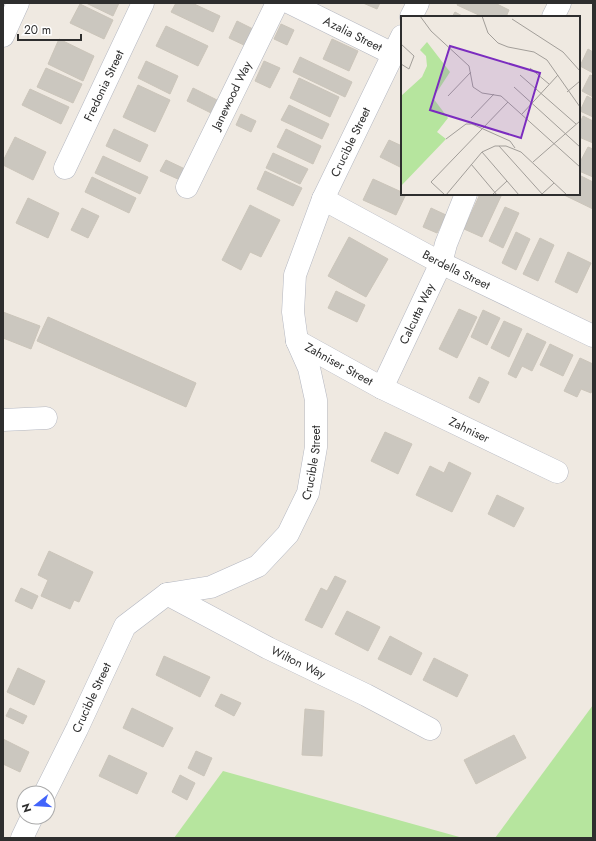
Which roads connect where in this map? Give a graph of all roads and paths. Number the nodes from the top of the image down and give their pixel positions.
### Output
1 (18, 3) edge
2 (143, 3) edge
3 (277, 3) edge
4 (290, 3) edge
5 (418, 3) edge
6 (560, 3) edge
7 (412, 16) edge
8 (554, 16) edge
9 (3, 36) edge
10 (398, 45) edge
11 (65, 168) dead end
12 (187, 187) dead end
13 (466, 195) edge
14 (323, 199) junction
15 (441, 263) junction
16 (593, 336) edge
17 (297, 341) junction
18 (382, 388) junction
19 (46, 418) dead end
20 (3, 420) edge
21 (557, 472) dead end
22 (167, 594) junction
23 (430, 729) dead end
24 (49, 785) edge
25 (28, 825) edge
26 (22, 838) edge

1 - 9 street
2 - 11 street, Fredonia Street
3 - 12 street, Janewood Way
4 - 10 street, Azalia Street
5 - 7 street
6 - 8 street
10 - 14 street, Crucible Street
13 - 15 street, Calcutta Way
14 - 15 street, Berdella Street
14 - 17 street, Crucible Street
15 - 16 street, Berdella Street
15 - 18 street, Calcutta Way
17 - 18 street, Zahniser Street
17 - 22 street, Crucible Street
18 - 21 street, Zahniser
19 - 20 street
22 - 23 street, Wilton Way
22 - 24 street, Crucible Street
25 - 26 street

